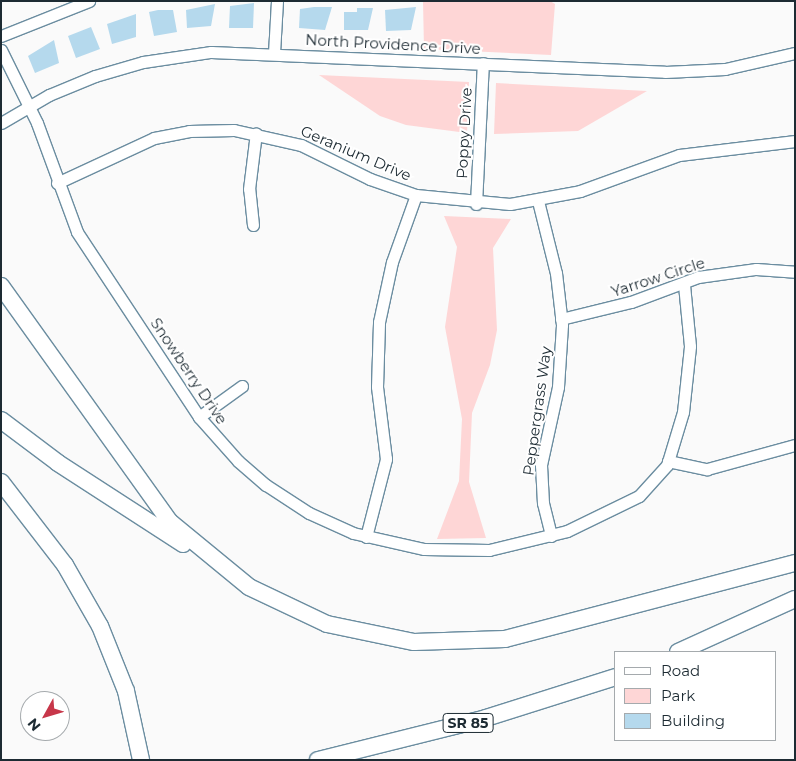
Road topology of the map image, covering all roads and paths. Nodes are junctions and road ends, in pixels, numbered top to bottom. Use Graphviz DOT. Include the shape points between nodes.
graph roads {
  1 [pos="89,1"];
  2 [pos="277,1"];
  3 [pos="1,36"];
  4 [pos="1,50"];
  5 [pos="274,53"];
  6 [pos="795,53"];
  7 [pos="483,63"];
  8 [pos="30,105"];
  9 [pos="1,123"];
  10 [pos="256,133"];
  11 [pos="795,141"];
  12 [pos="58,183"];
  13 [pos="416,195"];
  14 [pos="538,200"];
  15 [pos="476,204"];
  16 [pos="253,225"];
  17 [pos="795,272"];
  18 [pos="684,285"];
  19 [pos="1,286"];
  20 [pos="561,319"];
  21 [pos="242,386"];
  22 [pos="200,417"];
  23 [pos="1,420"];
  24 [pos="795,446"];
  25 [pos="668,461"];
  26 [pos="1,482"];
  27 [pos="551,536"];
  28 [pos="366,537"];
  29 [pos="795,563"];
  30 [pos="231,575"];
  31 [pos="795,599"];
  32 [pos="680,651"];
  33 [pos="614,677"];
  34 [pos="140,760"];
  35 [pos="318,760"];
  1 -- 3 [label="street"];
  2 -- 5 [label="street"];
  4 -- 8 [label="street, Snowberry Drive"];
  5 -- 7 [label="street, North Providence Drive"];
  5 -- 8 [label="street, North Providence Drive" via="211,52 142,62 95,76"];
  6 -- 7 [label="street, North Providence Drive" via="747,65 681,72"];
  7 -- 15 [label="street, Poppy Drive"];
  8 -- 9 [label="street, North Providence Drive"];
  8 -- 12 [label="street, Snowberry Drive"];
  10 -- 12 [label="street, Geranium Drive" via="206,129 154,138"];
  10 -- 13 [label="street, Geranium Drive" via="301,145 370,179"];
  10 -- 16 [label="street" via="249,189"];
  11 -- 14 [label="street, Geranium Drive" via="678,156 587,189"];
  12 -- 22 [label="street, Snowberry Drive" via="80,237"];
  13 -- 15 [label="street, Geranium Drive"];
  13 -- 28 [label="street" via="392,262 379,322 377,387 386,458"];
  14 -- 15 [label="street, Geranium Drive"];
  14 -- 20 [label="street, Peppergrass Way"];
  17 -- 18 [label="street, Yarrow Circle" via="744,270 698,277"];
  18 -- 20 [label="street, Yarrow Circle"];
  18 -- 25 [label="street, Snowberry Drive" via="689,370 679,429"];
  19 -- 30 [label="highway" via="154,503 188,540"];
  20 -- 27 [label="street, Peppergrass Way" via="558,386 541,465 543,503"];
  21 -- 22 [label="street"];
  22 -- 28 [label="street, Snowberry Drive" via="238,461 272,490 326,522"];
  23 -- 30 [label="highway" via="83,480"];
  24 -- 25 [label="street" via="707,469"];
  25 -- 27 [label="street, Snowberry Drive" via="655,482 630,502"];
  26 -- 34 [label="highway" via="65,565 100,626 126,691"];
  27 -- 28 [label="street, Snowberry Drive" via="467,551 424,549"];
  29 -- 30 [label="highway" via="528,635 458,644 414,642 348,631 287,608"];
  31 -- 32 [label="highway"];
  33 -- 35 [label="highway, SR 85" via="486,718"];
}
